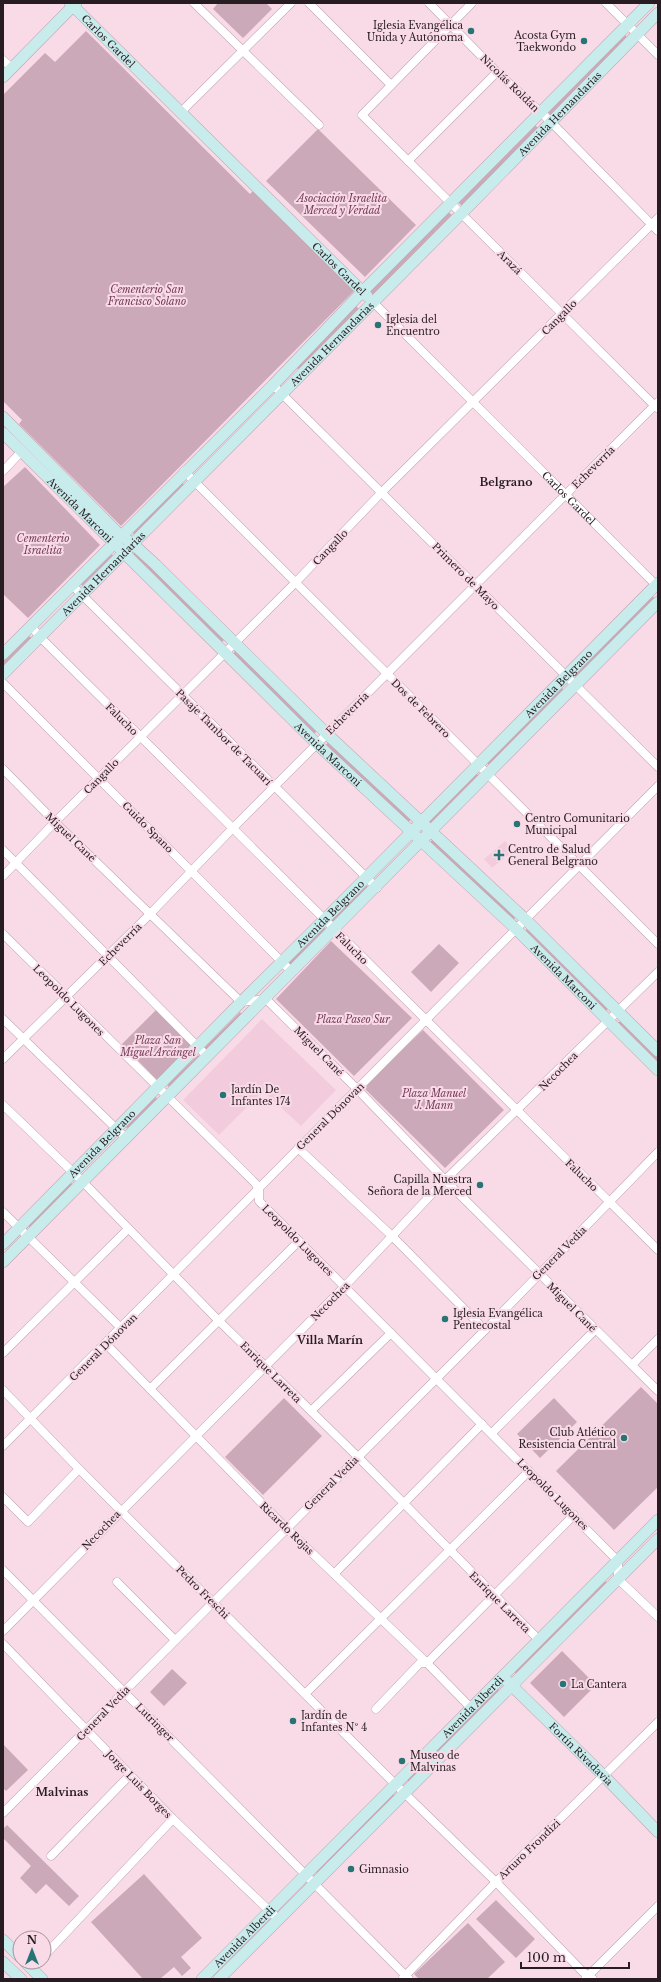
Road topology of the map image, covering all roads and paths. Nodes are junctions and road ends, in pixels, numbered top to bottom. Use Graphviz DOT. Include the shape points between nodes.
graph roads {
  1 [pos="194,3"];
  2 [pos="291,3"];
  3 [pos="308,3"];
  4 [pos="429,3"];
  5 [pos="472,3"];
  6 [pos="606,3"];
  7 [pos="649,3"];
  8 [pos="73,4"];
  9 [pos="658,13"];
  10 [pos="451,24"];
  11 [pos="628,24"];
  12 [pos="637,34"];
  13 [pos="242,51"];
  14 [pos="658,55"];
  15 [pos="3,60"];
  16 [pos="12,68"];
  17 [pos="497,72"];
  18 [pos="3,77"];
  19 [pos="391,85"];
  20 [pos="180,113"];
  21 [pos="541,114"];
  22 [pos="551,122"];
  23 [pos="319,125"];
  24 [pos="408,161"];
  25 [pos="451,203"];
  26 [pos="462,213"];
  27 [pos="658,218"];
  28 [pos="652,225"];
  29 [pos="658,231"];
  30 [pos="363,291"];
  31 [pos="373,302"];
  32 [pos="562,314"];
  33 [pos="273,385"];
  34 [pos="282,393"];
  35 [pos="474,403"];
  36 [pos="657,406"];
  37 [pos="3,417"];
  38 [pos="3,433"];
  39 [pos="22,452"];
  40 [pos="3,471"];
  41 [pos="184,471"];
  42 [pos="194,481"];
  43 [pos="381,493"];
  44 [pos="565,495"];
  45 [pos="121,536"];
  46 [pos="133,544"];
  47 [pos="114,545"];
  48 [pos="123,553"];
  49 [pos="295,583"];
  50 [pos="72,585"];
  51 [pos="475,585"];
  52 [pos="658,585"];
  53 [pos="81,595"];
  54 [pos="658,602"];
  55 [pos="31,626"];
  56 [pos="40,637"];
  57 [pos="234,643"];
  58 [pos="3,654"];
  59 [pos="224,654"];
  60 [pos="387,673"];
  61 [pos="3,674"];
  62 [pos="566,676"];
  63 [pos="3,683"];
  64 [pos="575,686"];
  65 [pos="182,694"];
  66 [pos="327,734"];
  67 [pos="140,737"];
  68 [pos="317,744"];
  69 [pos="478,766"];
  70 [pos="658,768"];
  71 [pos="3,769"];
  72 [pos="487,775"];
  73 [pos="98,778"];
  74 [pos="658,786"];
  75 [pos="274,787"];
  76 [pos="55,822"];
  77 [pos="421,823"];
  78 [pos="232,829"];
  79 [pos="411,833"];
  80 [pos="430,833"];
  81 [pos="421,842"];
  82 [pos="3,850"];
  83 [pos="16,863"];
  84 [pos="580,864"];
  85 [pos="192,871"];
  86 [pos="3,876"];
  87 [pos="367,877"];
  88 [pos="377,888"];
  89 [pos="150,914"];
  90 [pos="525,920"];
  91 [pos="324,921"];
  92 [pos="516,929"];
  93 [pos="333,930"];
  94 [pos="3,934"];
  95 [pos="658,944"];
  96 [pos="107,956"];
  97 [pos="282,962"];
  98 [pos="292,972"];
  99 [pos="658,972"];
  100 [pos="66,998"];
  101 [pos="266,999"];
  102 [pos="241,1002"];
  103 [pos="619,1011"];
  104 [pos="3,1019"];
  105 [pos="425,1020"];
  106 [pos="609,1021"];
  107 [pos="22,1039"];
  108 [pos="198,1048"];
  109 [pos="658,1051"];
  110 [pos="208,1057"];
  111 [pos="3,1059"];
  112 [pos="658,1070"];
  113 [pos="157,1087"];
  114 [pos="357,1089"];
  115 [pos="168,1097"];
  116 [pos="3,1105"];
  117 [pos="517,1112"];
  118 [pos="117,1129"];
  119 [pos="127,1139"];
  120 [pos="298,1148"];
  121 [pos="658,1152"];
  122 [pos="74,1173"];
  123 [pos="445,1180"];
  124 [pos="83,1182"];
  125 [pos="259,1190"];
  126 [pos="610,1202"];
  127 [pos="3,1212"];
  128 [pos="19,1228"];
  129 [pos="128,1228"];
  130 [pos="392,1236"];
  131 [pos="28,1237"];
  132 [pos="299,1241"];
  133 [pos="3,1244"];
  134 [pos="658,1250"];
  135 [pos="3,1262"];
  136 [pos="539,1274"];
  137 [pos="174,1275"];
  138 [pos="74,1281"];
  139 [pos="344,1287"];
  140 [pos="219,1321"];
  141 [pos="121,1328"];
  142 [pos="485,1330"];
  143 [pos="595,1330"];
  144 [pos="391,1333"];
  145 [pos="658,1340"];
  146 [pos="106,1344"];
  147 [pos="3,1353"];
  148 [pos="632,1365"];
  149 [pos="264,1366"];
  150 [pos="436,1378"];
  151 [pos="150,1389"];
  152 [pos="3,1390"];
  153 [pos="658,1391"];
  154 [pos="311,1411"];
  155 [pos="31,1418"];
  156 [pos="482,1424"];
  157 [pos="492,1433"];
  158 [pos="195,1436"];
  159 [pos="3,1446"];
  160 [pos="358,1458"];
  161 [pos="79,1469"];
  162 [pos="529,1471"];
  163 [pos="3,1498"];
  164 [pos="403,1504"];
  165 [pos="121,1510"];
  166 [pos="574,1515"];
  167 [pos="658,1520"];
  168 [pos="286,1528"];
  169 [pos="658,1539"];
  170 [pos="448,1550"];
  171 [pos="618,1561"];
  172 [pos="3,1570"];
  173 [pos="334,1574"];
  174 [pos="618,1579"];
  175 [pos="117,1582"];
  176 [pos="495,1595"];
  177 [pos="34,1600"];
  178 [pos="213,1603"];
  179 [pos="658,1617"];
  180 [pos="380,1618"];
  181 [pos="3,1631"];
  182 [pos="175,1640"];
  183 [pos="538,1640"];
  184 [pos="3,1644"];
  185 [pos="427,1663"];
  186 [pos="504,1678"];
  187 [pos="512,1685"];
  188 [pos="124,1691"];
  189 [pos="305,1694"];
  190 [pos="471,1708"];
  191 [pos="376,1709"];
  192 [pos="658,1722"];
  193 [pos="86,1730"];
  194 [pos="130,1775"];
  195 [pos="604,1776"];
  196 [pos="395,1784"];
  197 [pos="404,1793"];
  198 [pos="3,1813"];
  199 [pos="174,1819"];
  200 [pos="658,1832"];
  201 [pos="50,1856"];
  202 [pos="306,1875"];
  203 [pos="496,1882"];
  204 [pos="314,1884"];
  205 [pos="658,1906"];
  206 [pos="270,1911"];
  207 [pos="278,1920"];
  208 [pos="3,1940"];
  209 [pos="52,1948"];
  210 [pos="12,1949"];
  211 [pos="3,1962"];
  212 [pos="214,1968"];
  213 [pos="36,1970"];
  214 [pos="222,1978"];
  215 [pos="406,1978"];
  216 [pos="589,1978"];
  217 [pos="21,1979"];
  218 [pos="42,1979"];
  219 [pos="202,1979"];
  1 -- 13 [label="street"];
  2 -- 13 [label="street"];
  3 -- 19 [label="street"];
  4 -- 10 [label="street, Nicolás Roldán"];
  5 -- 10 [label="street"];
  6 -- 11 [label="street"];
  7 -- 11 [label="main road, Avenida Hernandarias"];
  8 -- 16 [label="main road"];
  8 -- 20 [label="main road, Carlos Gardel"];
  9 -- 12 [label="main road, Avenida Hernandarias"];
  10 -- 17 [label="street, Nicolás Roldán"];
  10 -- 19 [label="street"];
  11 -- 12 [label="street"];
  11 -- 21 [label="main road, Avenida Hernandarias"];
  12 -- 14 [label="street"];
  12 -- 22 [label="main road, Avenida Hernandarias"];
  13 -- 20 [label="street"];
  13 -- 23 [label="street"];
  15 -- 16 [label="street"];
  16 -- 18 [label="main road"];
  17 -- 21 [label="street, Nicolás Roldán"];
  17 -- 24 [label="street"];
  19 -- 24 [label="street, Arazá" via="362,115"];
  20 -- 30 [label="main road, Carlos Gardel"];
  21 -- 22 [label="street, Nicolás Roldán"];
  21 -- 25 [label="main road, Avenida Hernandarias"];
  22 -- 26 [label="main road, Avenida Hernandarias"];
  22 -- 28 [label="street, Nicolás Roldán"];
  24 -- 25 [label="street, Arazá"];
  25 -- 26 [label="street, Arazá"];
  25 -- 30 [label="main road, Avenida Hernandarias"];
  26 -- 31 [label="main road, Avenida Hernandarias"];
  26 -- 32 [label="street, Arazá"];
  27 -- 28 [label="street, Cangallo"];
  28 -- 29 [label="street, Nicolás Roldán"];
  28 -- 32 [label="street, Cangallo"];
  30 -- 31 [label="main road, Carlos Gardel"];
  30 -- 33 [label="main road, Avenida Hernandarias"];
  31 -- 34 [label="main road, Avenida Hernandarias"];
  31 -- 35 [label="street, Carlos Gardel"];
  32 -- 35 [label="street, Cangallo"];
  32 -- 36 [label="street, Arazá"];
  33 -- 34 [label="street, Primero de Mayo"];
  33 -- 41 [label="main road, Avenida Hernandarias"];
  34 -- 42 [label="main road, Avenida Hernandarias"];
  34 -- 43 [label="street, Primero de Mayo"];
  35 -- 43 [label="street, Cangallo"];
  35 -- 44 [label="street, Carlos Gardel"];
  36 -- 44 [label="street, Echeverría"];
  37 -- 45 [label="main road, Avenida Marconi"];
  38 -- 39 [label="main road, Avenida Marconi"];
  39 -- 40 [label="street"];
  39 -- 47 [label="main road, Avenida Marconi"];
  41 -- 42 [label="street, Dos de Febrero"];
  41 -- 45 [label="main road, Avenida Hernandarias"];
  42 -- 46 [label="main road, Avenida Hernandarias"];
  42 -- 49 [label="street, Dos de Febrero"];
  43 -- 49 [label="street, Cangallo"];
  43 -- 51 [label="street, Primero de Mayo"];
  44 -- 51 [label="street, Echeverría"];
  44 -- 52 [label="street, Carlos Gardel"];
  45 -- 46 [label="main road, Avenida Marconi"];
  45 -- 47 [label="main road, Avenida Hernandarias"];
  46 -- 48 [label="main road, Avenida Hernandarias"];
  46 -- 57 [label="main road, Avenida Marconi"];
  47 -- 48 [label="main road, Avenida Marconi"];
  47 -- 50 [label="main road, Avenida Hernandarias"];
  48 -- 53 [label="main road, Avenida Hernandarias"];
  48 -- 59 [label="main road, Avenida Marconi"];
  49 -- 57 [label="street, Cangallo"];
  49 -- 60 [label="street, Dos de Febrero"];
  50 -- 53 [label="street, Pasaje Tambor de Tacuarí"];
  50 -- 55 [label="main road, Avenida Hernandarias"];
  51 -- 60 [label="street, Echeverría"];
  51 -- 62 [label="street, Primero de Mayo"];
  52 -- 62 [label="main road, Avenida Belgrano"];
  53 -- 56 [label="main road, Avenida Hernandarias"];
  53 -- 65 [label="street, Pasaje Tambor de Tacuarí"];
  54 -- 64 [label="main road, Avenida Belgrano"];
  55 -- 56 [label="street, Falucho"];
  55 -- 58 [label="main road, Avenida Hernandarias"];
  56 -- 61 [label="main road, Avenida Hernandarias"];
  56 -- 67 [label="street, Falucho"];
  57 -- 59 [label="street, Cangallo"];
  57 -- 66 [label="main road, Avenida Marconi"];
  59 -- 65 [label="street, Cangallo"];
  59 -- 68 [label="main road, Avenida Marconi"];
  60 -- 66 [label="street, Echeverría"];
  60 -- 69 [label="street, Dos de Febrero"];
  62 -- 64 [label="street, Primero de Mayo"];
  62 -- 69 [label="main road, Avenida Belgrano"];
  63 -- 73 [label="street, Guido Spano"];
  64 -- 70 [label="street, Primero de Mayo"];
  64 -- 72 [label="main road, Avenida Belgrano"];
  65 -- 67 [label="street, Cangallo"];
  65 -- 75 [label="street, Pasaje Tambor de Tacuarí"];
  66 -- 68 [label="street, Echeverría"];
  66 -- 77 [label="main road, Avenida Marconi"];
  67 -- 73 [label="street, Cangallo"];
  67 -- 78 [label="street, Falucho"];
  68 -- 75 [label="street, Echeverría"];
  68 -- 79 [label="main road, Avenida Marconi"];
  69 -- 72 [label="street, Dos de Febrero"];
  69 -- 77 [label="main road, Avenida Belgrano"];
  71 -- 76 [label="street, Miguel Cané"];
  72 -- 80 [label="main road, Avenida Belgrano"];
  72 -- 84 [label="street, Dos de Febrero"];
  73 -- 76 [label="street, Cangallo"];
  73 -- 85 [label="street, Guido Spano"];
  74 -- 84 [label="street, General Dónovan"];
  75 -- 78 [label="street, Echeverría"];
  75 -- 87 [label="street, Pasaje Tambor de Tacuarí"];
  76 -- 83 [label="street, Cangallo"];
  76 -- 89 [label="street, Miguel Cané"];
  77 -- 79 [label="main road, Avenida Belgrano"];
  77 -- 80 [label="main road, Avenida Marconi"];
  78 -- 85 [label="street, Echeverría"];
  78 -- 91 [label="street, Falucho"];
  79 -- 81 [label="main road, Avenida Marconi"];
  79 -- 87 [label="main road, Avenida Belgrano"];
  80 -- 81 [label="main road, Avenida Belgrano"];
  80 -- 90 [label="main road, Avenida Marconi"];
  81 -- 88 [label="main road, Avenida Belgrano"];
  81 -- 92 [label="main road, Avenida Marconi"];
  82 -- 83 [label="street"];
  83 -- 86 [label="street, Cangallo"];
  83 -- 96 [label="street"];
  84 -- 90 [label="street, General Dónovan"];
  84 -- 95 [label="street, Dos de Febrero"];
  85 -- 89 [label="street, Echeverría"];
  85 -- 97 [label="street, Guido Spano"];
  87 -- 88 [label="street, Pasaje Tambor de Tacuarí"];
  87 -- 91 [label="main road, Avenida Belgrano"];
  88 -- 93 [label="main road, Avenida Belgrano"];
  89 -- 96 [label="street, Echeverría"];
  89 -- 102 [label="street, Miguel Cané"];
  90 -- 92 [label="street, General Dónovan"];
  90 -- 103 [label="main road, Avenida Marconi"];
  91 -- 93 [label="street, Falucho"];
  91 -- 97 [label="main road, Avenida Belgrano"];
  92 -- 105 [label="street, General Dónovan"];
  92 -- 106 [label="main road, Avenida Marconi"];
  93 -- 98 [label="main road, Avenida Belgrano"];
  93 -- 105 [label="street, Falucho"];
  94 -- 100 [label="street, Leopoldo Lugones"];
  96 -- 100 [label="street, Echeverría"];
  96 -- 108 [label="street"];
  97 -- 98 [label="street, Guido Spano"];
  97 -- 102 [label="main road, Avenida Belgrano"];
  98 -- 101 [label="main road, Avenida Belgrano"];
  99 -- 103 [label="street, Necochea"];
  100 -- 107 [label="street, Echeverría"];
  100 -- 113 [label="street, Leopoldo Lugones"];
  101 -- 102 [label="street"];
  101 -- 110 [label="main road, Avenida Belgrano"];
  101 -- 114 [label="street, Miguel Cané"];
  102 -- 108 [label="main road, Avenida Belgrano"];
  103 -- 106 [label="street, Necochea"];
  103 -- 109 [label="main road, Avenida Marconi"];
  104 -- 107 [label="street"];
  105 -- 114 [label="street, General Dónovan"];
  105 -- 117 [label="street, Falucho"];
  106 -- 112 [label="main road, Avenida Marconi"];
  106 -- 117 [label="street, Necochea"];
  107 -- 111 [label="street, Echeverría"];
  107 -- 118 [label="street"];
  108 -- 110 [label="street"];
  108 -- 113 [label="main road, Avenida Belgrano"];
  110 -- 115 [label="main road, Avenida Belgrano"];
  113 -- 115 [label="street, Leopoldo Lugones"];
  113 -- 118 [label="main road, Avenida Belgrano"];
  114 -- 120 [label="street, General Dónovan"];
  114 -- 123 [label="street, Miguel Cané"];
  115 -- 119 [label="main road, Avenida Belgrano"];
  115 -- 125 [label="street, Leopoldo Lugones" via="255,1183"];
  116 -- 122 [label="street, Enrique Larreta"];
  117 -- 123 [label="street, Necochea"];
  117 -- 126 [label="street, Falucho"];
  118 -- 119 [label="street"];
  118 -- 122 [label="main road, Avenida Belgrano"];
  119 -- 124 [label="main road, Avenida Belgrano"];
  120 -- 125 [label="street, General Dónovan"];
  120 -- 130 [label="street"];
  121 -- 126 [label="street, General Vedia"];
  122 -- 124 [label="street, Enrique Larreta"];
  122 -- 128 [label="main road, Avenida Belgrano"];
  123 -- 130 [label="street, Necochea"];
  123 -- 136 [label="street, Miguel Cané"];
  124 -- 129 [label="street, Enrique Larreta"];
  124 -- 131 [label="main road, Avenida Belgrano"];
  125 -- 132 [label="street, Leopoldo Lugones" via="259,1201"];
  125 -- 137 [label="street, General Dónovan"];
  126 -- 134 [label="street, Falucho"];
  126 -- 136 [label="street, General Vedia"];
  127 -- 128 [label="street"];
  128 -- 131 [label="street"];
  128 -- 133 [label="main road, Avenida Belgrano"];
  129 -- 137 [label="street, Enrique Larreta"];
  129 -- 138 [label="street"];
  130 -- 139 [label="street, Necochea"];
  130 -- 142 [label="street"];
  131 -- 135 [label="main road, Avenida Belgrano"];
  131 -- 138 [label="street"];
  132 -- 139 [label="street, Leopoldo Lugones"];
  132 -- 140 [label="street"];
  136 -- 142 [label="street, General Vedia"];
  136 -- 143 [label="street, Miguel Cané"];
  137 -- 140 [label="street, Enrique Larreta"];
  137 -- 141 [label="street, General Dónovan"];
  138 -- 141 [label="street"];
  138 -- 147 [label="street"];
  139 -- 144 [label="street, Leopoldo Lugones"];
  139 -- 149 [label="street, Necochea"];
  140 -- 149 [label="street, Enrique Larreta"];
  140 -- 151 [label="street"];
  141 -- 146 [label="street, General Dónovan"];
  142 -- 150 [label="street, General Vedia"];
  143 -- 148 [label="street, Miguel Cané"];
  143 -- 157 [label="street"];
  144 -- 150 [label="street, Leopoldo Lugones"];
  144 -- 154 [label="street"];
  145 -- 148 [label="street"];
  146 -- 151 [label="street, Ricardo Rojas"];
  146 -- 155 [label="street, General Dónovan"];
  148 -- 153 [label="street, Miguel Cané"];
  149 -- 154 [label="street, Enrique Larreta"];
  149 -- 158 [label="street, Necochea"];
  150 -- 156 [label="street, Leopoldo Lugones"];
  150 -- 160 [label="street, General Vedia"];
  151 -- 158 [label="street, Ricardo Rojas"];
  152 -- 155 [label="street, Pedro Freschi"];
  154 -- 160 [label="street, Enrique Larreta"];
  155 -- 159 [label="street, General Dónovan"];
  155 -- 161 [label="street, Pedro Freschi"];
  156 -- 157 [label="street, Leopoldo Lugones"];
  156 -- 164 [label="street"];
  157 -- 162 [label="street, Leopoldo Lugones"];
  158 -- 165 [label="street, Necochea"];
  158 -- 168 [label="street, Ricardo Rojas"];
  160 -- 164 [label="street, Enrique Larreta"];
  160 -- 168 [label="street, General Vedia"];
  161 -- 163 [label="street" via="28,1522"];
  161 -- 165 [label="street, Pedro Freschi"];
  162 -- 166 [label="street, Leopoldo Lugones"];
  162 -- 170 [label="street"];
  164 -- 170 [label="street, Enrique Larreta"];
  164 -- 173 [label="street"];
  165 -- 177 [label="street, Necochea"];
  165 -- 178 [label="street, Pedro Freschi"];
  166 -- 171 [label="street, Leopoldo Lugones"];
  166 -- 176 [label="street"];
  167 -- 171 [label="main road, Avenida Alberdi"];
  168 -- 173 [label="street, Ricardo Rojas"];
  168 -- 178 [label="street, General Vedia"];
  169 -- 174 [label="main road, Avenida Alberdi"];
  170 -- 176 [label="street, Enrique Larreta"];
  170 -- 180 [label="street"];
  171 -- 174 [label="street"];
  171 -- 183 [label="main road, Avenida Alberdi"];
  172 -- 177 [label="street, Lutringer"];
  173 -- 180 [label="street, Ricardo Rojas"];
  174 -- 179 [label="street"];
  174 -- 187 [label="main road, Avenida Alberdi"];
  175 -- 182 [label="street"];
  176 -- 183 [label="street, Enrique Larreta"];
  176 -- 185 [label="street"];
  177 -- 181 [label="street, Necochea"];
  177 -- 188 [label="street, Lutringer"];
  178 -- 182 [label="street, General Vedia"];
  178 -- 189 [label="street, Pedro Freschi"];
  180 -- 185 [label="street, Ricardo Rojas"];
  180 -- 189 [label="street"];
  182 -- 188 [label="street, General Vedia"];
  183 -- 186 [label="main road, Avenida Alberdi"];
  184 -- 193 [label="street, Jorge Luis Borges"];
  185 -- 190 [label="street, Ricardo Rojas"];
  185 -- 191 [label="street" via="420,1664"];
  186 -- 187 [label="main road, Fortín Rivadavia"];
  186 -- 190 [label="main road, Avenida Alberdi"];
  187 -- 195 [label="main road, Fortín Rivadavia"];
  187 -- 197 [label="main road, Avenida Alberdi"];
  188 -- 193 [label="street, General Vedia"];
  188 -- 202 [label="street, Lutringer"];
  189 -- 196 [label="street, Pedro Freschi"];
  190 -- 196 [label="main road, Avenida Alberdi"];
  192 -- 195 [label="street, Arturo Frondizi"];
  193 -- 194 [label="street, Jorge Luis Borges"];
  193 -- 198 [label="street, General Vedia"];
  194 -- 199 [label="street, Jorge Luis Borges"];
  194 -- 201 [label="street"];
  195 -- 200 [label="main road, Fortín Rivadavia"];
  195 -- 203 [label="street, Arturo Frondizi"];
  196 -- 197 [label="street, Pedro Freschi"];
  196 -- 202 [label="main road, Avenida Alberdi"];
  197 -- 203 [label="street, Pedro Freschi"];
  197 -- 204 [label="main road, Avenida Alberdi"];
  199 -- 206 [label="street, Jorge Luis Borges"];
  199 -- 209 [label="street"];
  202 -- 204 [label="street, Lutringer"];
  202 -- 206 [label="main road, Avenida Alberdi"];
  203 -- 215 [label="street, Arturo Frondizi"];
  203 -- 216 [label="street, Pedro Freschi"];
  204 -- 207 [label="main road, Avenida Alberdi"];
  204 -- 215 [label="street, Lutringer"];
  205 -- 216 [label="street"];
  206 -- 207 [label="street, Jorge Luis Borges"];
  206 -- 212 [label="main road, Avenida Alberdi"];
  207 -- 214 [label="main road, Avenida Alberdi"];
  208 -- 210 [label="main road"];
  211 -- 217 [label="main road"];
  212 -- 214 [label="street"];
  212 -- 219 [label="main road, Avenida Alberdi"];
  213 -- 218 [label="main road"];
}
